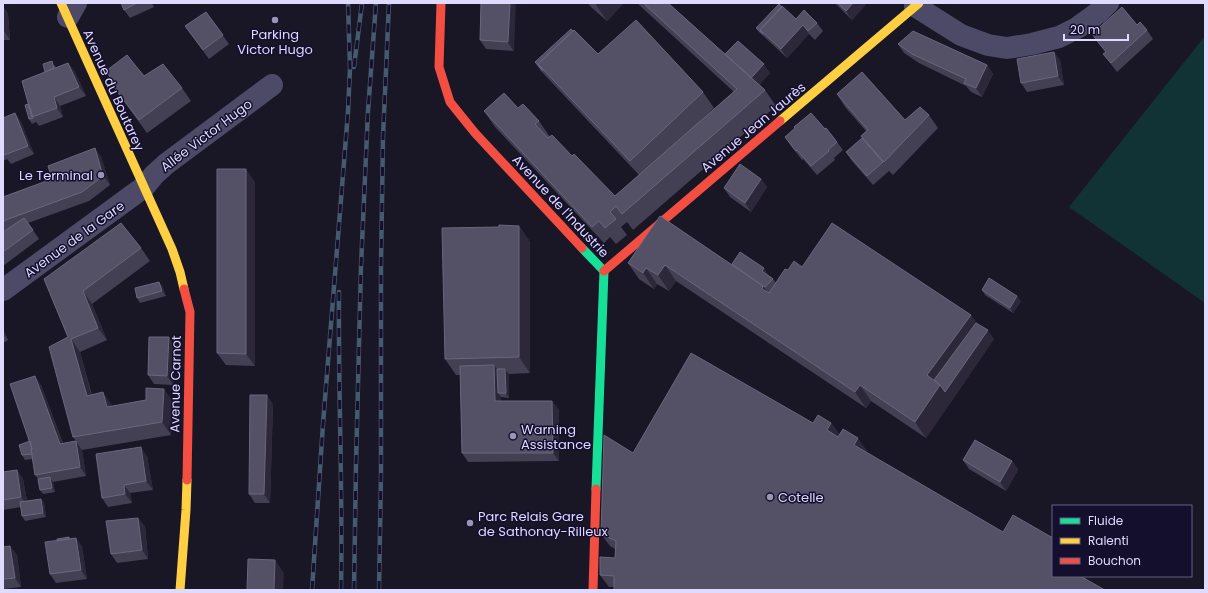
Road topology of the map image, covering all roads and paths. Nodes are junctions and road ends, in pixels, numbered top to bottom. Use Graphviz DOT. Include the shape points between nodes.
graph roads {
  1 [pos="441,3"];
  2 [pos="917,5"];
  3 [pos="1099,6"];
  4 [pos="68,8"];
  5 [pos="272,85"];
  6 [pos="144,187"];
  7 [pos="604,271"];
  8 [pos="3,290"];
  9 [pos="180,590"];
  10 [pos="593,590"];
  1 -- 7 [label="street, Avenue de l'Industrie" via="439,67 450,102 475,133"];
  2 -- 3 [label="street" via="961,35 988,45 1008,48 1059,37 1077,28"];
  2 -- 7 [label="street, Avenue Jean Jaurès"];
  4 -- 6 [label="street, Avenue du Boutarey"];
  5 -- 6 [label="street, Allée Victor Hugo" via="166,164"];
  6 -- 8 [label="street, Avenue de la Gare"];
  6 -- 9 [label="street, Avenue Carnot" via="172,249 190,312 186,510"];
  7 -- 10 [label="street, Avenue de l'Industrie"];
}
